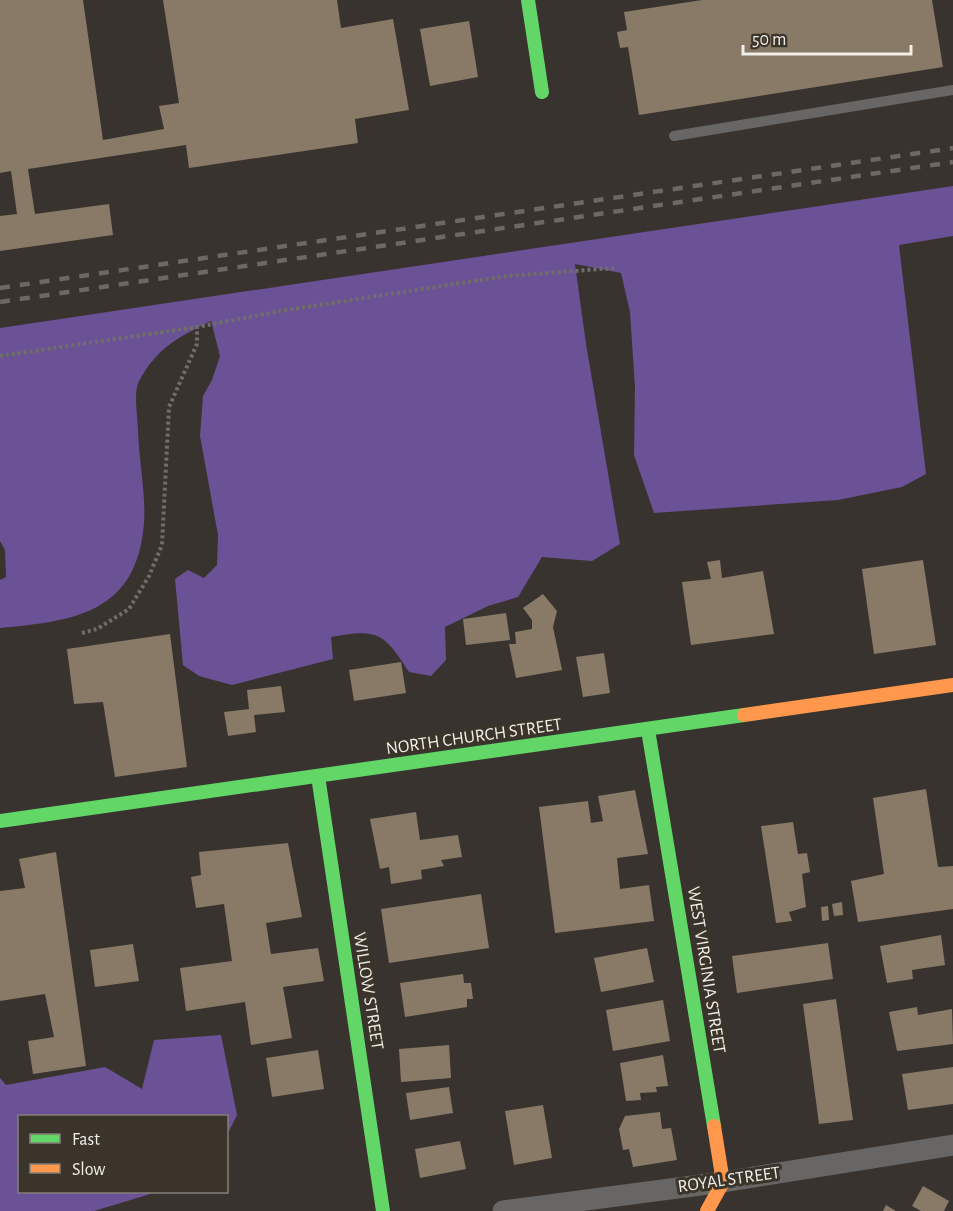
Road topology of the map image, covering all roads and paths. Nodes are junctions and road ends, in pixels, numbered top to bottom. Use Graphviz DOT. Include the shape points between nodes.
graph roads {
  1 [pos="528,0"];
  2 [pos="953,90"];
  3 [pos="542,92"];
  4 [pos="674,136"];
  5 [pos="614,268"];
  6 [pos="197,327"];
  7 [pos="0,356"];
  8 [pos="82,633"];
  9 [pos="953,685"];
  10 [pos="648,730"];
  11 [pos="318,776"];
  12 [pos="2,817"];
  13 [pos="953,1145"];
  14 [pos="723,1182"];
  15 [pos="383,1211"];
  16 [pos="503,1211"];
  17 [pos="707,1211"];
  1 -- 3 [label="street"];
  2 -- 4 [label="lane"];
  5 -- 6 [label="path" via="507,276"];
  6 -- 7 [label="path"];
  6 -- 8 [label="path" via="196,344 169,407 162,545 129,609 97,629"];
  9 -- 10 [label="street, NORTH CHURCH STREET"];
  10 -- 11 [label="street, NORTH CHURCH STREET"];
  10 -- 14 [label="street, WEST VIRGINIA STREET"];
  11 -- 12 [label="street, NORTH CHURCH STREET"];
  11 -- 15 [label="street, WILLOW STREET"];
  13 -- 14 [label="street, ROYAL STREET"];
  14 -- 16 [label="street, ROYAL STREET"];
  14 -- 17 [label="street"];
}
